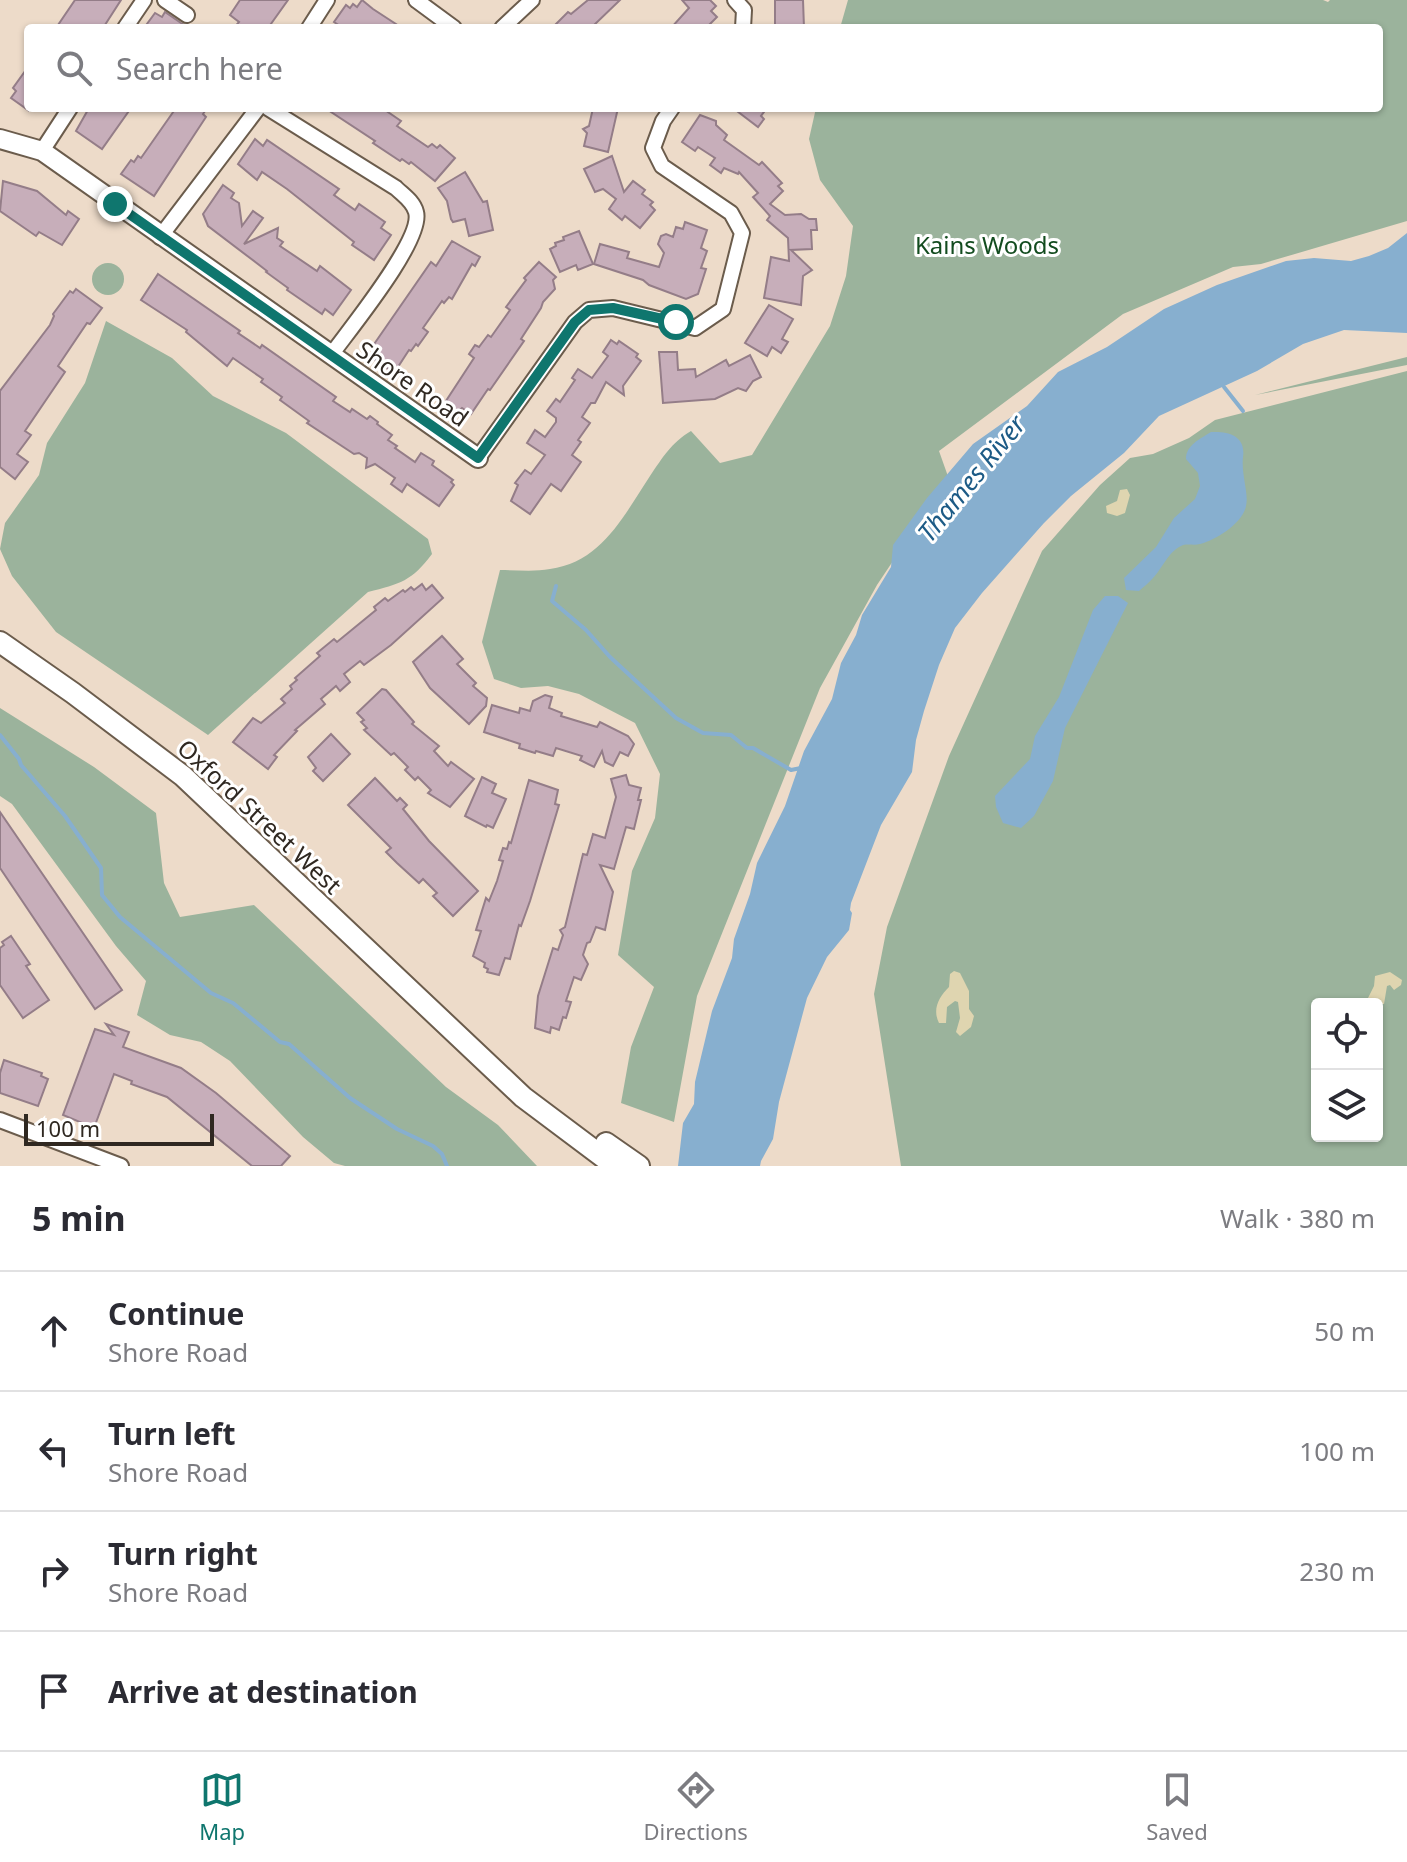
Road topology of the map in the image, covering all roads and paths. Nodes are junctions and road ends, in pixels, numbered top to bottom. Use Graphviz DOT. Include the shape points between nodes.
graph roads {
  1 [pos="144,0"];
  2 [pos="165,0"];
  3 [pos="327,0"];
  4 [pos="416,0"];
  5 [pos="532,0"];
  6 [pos="735,0"];
  7 [pos="187,15"];
  8 [pos="128,24"];
  9 [pos="312,24"];
  10 [pos="449,24"];
  11 [pos="506,24"];
  12 [pos="743,24"];
  13 [pos="67,112"];
  14 [pos="255,112"];
  15 [pos="274,112"];
  16 [pos="669,112"];
  17 [pos="0,139"];
  18 [pos="42,151"];
  19 [pos="160,237"];
  20 [pos="331,355"];
  21 [pos="478,458"];
  22 [pos="0,642"];
  23 [pos="0,1120"];
  24 [pos="575,1129"];
  25 [pos="121,1166"];
  26 [pos="615,1166"];
  27 [pos="639,1166"];
  1 -- 8 [label="street"];
  2 -- 7 [label="street"];
  3 -- 9 [label="street"];
  4 -- 10 [label="street"];
  5 -- 11 [label="street"];
  6 -- 12 [label="street" via="744,10"];
  13 -- 18 [label="street"];
  14 -- 19 [label="street"];
  15 -- 20 [label="street" via="396,188 417,213 409,246"];
  16 -- 21 [label="street, Shore Road" via="653,148 662,166 731,213 742,233 723,309 695,328 613,308 589,310"];
  17 -- 18 [label="street, Shore Road"];
  18 -- 19 [label="street, Shore Road"];
  19 -- 20 [label="street, Shore Road"];
  20 -- 21 [label="street, Shore Road"];
  22 -- 24 [label="main road, Oxford Street West" via="183,776 469,1046"];
  23 -- 25 [label="street"];
  24 -- 26 [label="main road, Oxford Street West"];
  24 -- 27 [label="main road, Oxford Street West"];
}
